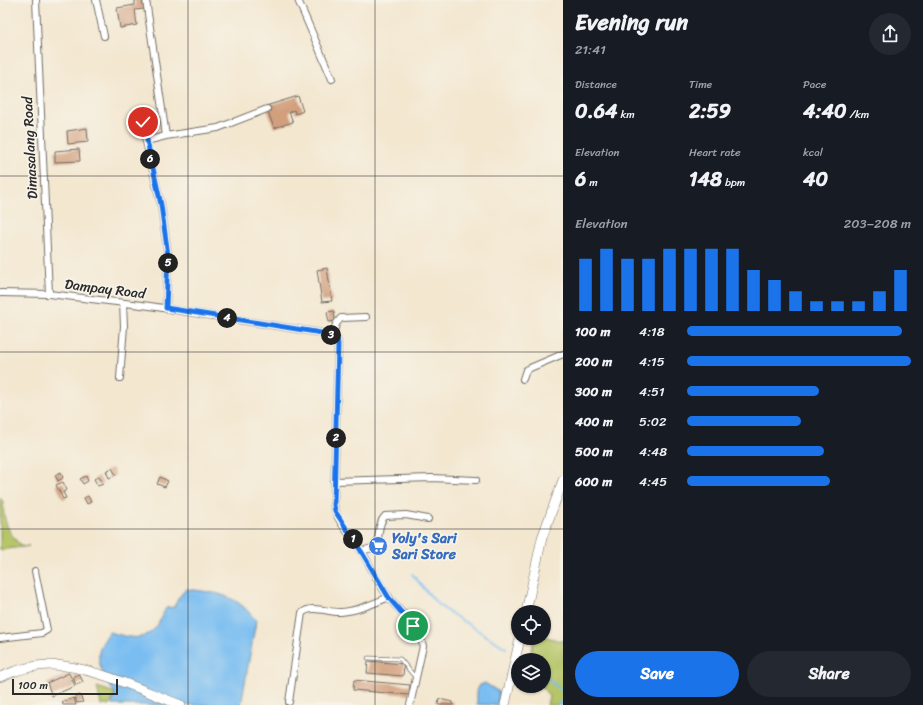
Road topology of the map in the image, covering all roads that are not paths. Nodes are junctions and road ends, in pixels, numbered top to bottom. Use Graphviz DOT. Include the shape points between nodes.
graph roads {
  1 [pos="36,0"];
  2 [pos="96,0"];
  3 [pos="146,0"];
  4 [pos="298,0"];
  5 [pos="104,36"];
  6 [pos="332,79"];
  7 [pos="267,110"];
  8 [pos="143,122"];
  9 [pos="166,136"];
  10 [pos="146,141"];
  11 [pos="0,293"];
  12 [pos="49,294"];
  13 [pos="123,303"];
  14 [pos="166,308"];
  15 [pos="366,317"];
  16 [pos="333,336"];
  17 [pos="563,354"];
  18 [pos="120,378"];
  19 [pos="523,379"];
  20 [pos="476,480"];
  21 [pos="563,480"];
  22 [pos="334,481"];
  23 [pos="428,519"];
  24 [pos="361,551"];
  25 [pos="35,571"];
  26 [pos="389,598"];
  27 [pos="528,605"];
  28 [pos="0,638"];
  29 [pos="518,645"];
  30 [pos="368,658"];
  31 [pos="0,677"];
  32 [pos="416,679"];
  33 [pos="289,702"];
  34 [pos="181,705"];
  35 [pos="410,705"];
  36 [pos="505,705"];
  1 -- 12 [label="street, Dimasalang Road"];
  2 -- 5 [label="street"];
  3 -- 9 [label="street"];
  4 -- 6 [label="street"];
  7 -- 9 [label="street" via="218,128"];
  8 -- 10 [label="street"];
  9 -- 10 [label="street"];
  10 -- 14 [label="street" via="161,205 168,255"];
  11 -- 12 [label="street, Dampay Road"];
  12 -- 13 [label="street, Dampay Road"];
  13 -- 14 [label="street, Dampay Road"];
  13 -- 18 [label="street"];
  14 -- 16 [label="street, Dampay Road"];
  15 -- 16 [label="street" via="341,318 336,324"];
  16 -- 22 [label="street" via="338,344"];
  17 -- 19 [label="street" via="526,370"];
  20 -- 22 [label="street" via="432,478"];
  21 -- 27 [label="main road" via="542,538"];
  22 -- 24 [label="street" via="335,511"];
  23 -- 24 [label="street" via="406,515 385,516 380,525 376,547"];
  24 -- 26 [label="street"];
  25 -- 28 [label="street" via="47,630 42,633"];
  26 -- 32 [label="street" via="421,637 423,646"];
  26 -- 33 [label="street" via="345,611 310,609 302,613"];
  29 -- 36 [label="main road"];
  30 -- 32 [label="lane" via="400,659"];
  31 -- 34 [label="main road" via="26,667 64,666 104,677"];
  32 -- 35 [label="street"];
}
